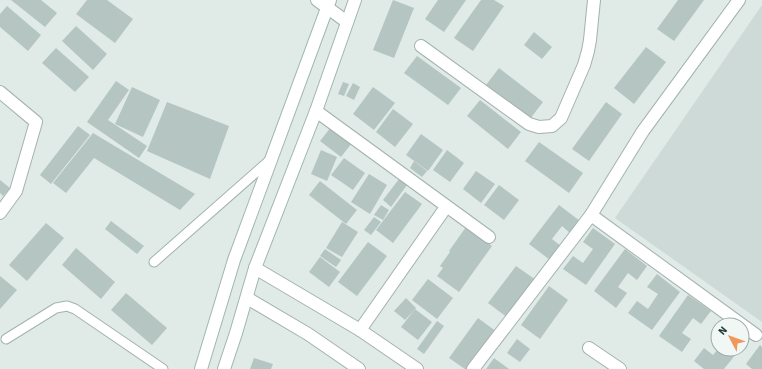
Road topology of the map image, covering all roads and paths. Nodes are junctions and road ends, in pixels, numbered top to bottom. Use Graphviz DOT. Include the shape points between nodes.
graph roads {
  1 [pos="317,0"];
  2 [pos="355,0"];
  3 [pos="594,0"];
  4 [pos="739,0"];
  5 [pos="329,4"];
  6 [pos="347,22"];
  7 [pos="421,46"];
  8 [pos="0,92"];
  9 [pos="316,111"];
  10 [pos="271,159"];
  11 [pos="446,207"];
  12 [pos="0,213"];
  13 [pos="591,214"];
  14 [pos="489,238"];
  15 [pos="154,262"];
  16 [pos="255,268"];
  17 [pos="247,298"];
  18 [pos="360,330"];
  19 [pos="756,335"];
  20 [pos="6,339"];
  21 [pos="589,348"];
  22 [pos="163,369"];
  23 [pos="201,369"];
  24 [pos="224,369"];
  25 [pos="359,369"];
  26 [pos="417,369"];
  27 [pos="473,369"];
  28 [pos="620,369"];
  1 -- 5 [label="street"];
  2 -- 6 [label="street"];
  3 -- 7 [label="street" via="590,40 584,65 562,118 552,126 539,128 530,124"];
  4 -- 13 [label="street" via="643,131"];
  5 -- 6 [label="street"];
  5 -- 10 [label="street"];
  6 -- 9 [label="street"];
  8 -- 12 [label="street" via="36,122 16,191"];
  9 -- 11 [label="street"];
  9 -- 16 [label="street"];
  10 -- 15 [label="lane"];
  10 -- 23 [label="street" via="234,260"];
  11 -- 14 [label="street"];
  11 -- 18 [label="street"];
  13 -- 19 [label="street"];
  13 -- 27 [label="street"];
  16 -- 17 [label="street"];
  16 -- 18 [label="street"];
  17 -- 24 [label="street"];
  17 -- 25 [label="street" via="308,334"];
  18 -- 26 [label="street"];
  20 -- 22 [label="lane" via="56,308 67,306"];
  21 -- 28 [label="street"];
}
